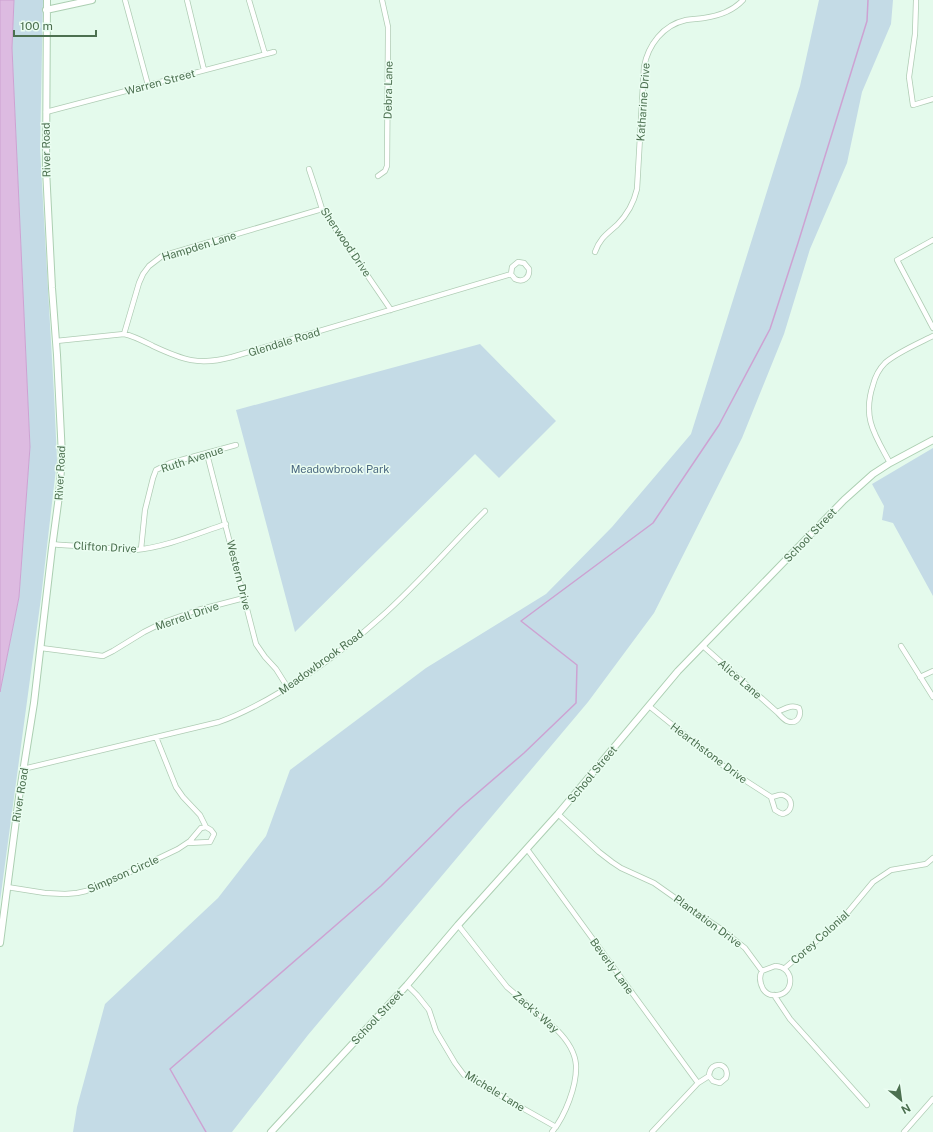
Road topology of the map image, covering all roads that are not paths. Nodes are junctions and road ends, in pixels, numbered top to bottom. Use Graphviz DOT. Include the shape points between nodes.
graph roads {
  1 [pos="47,0"];
  2 [pos="92,0"];
  3 [pos="125,0"];
  4 [pos="187,0"];
  5 [pos="249,0"];
  6 [pos="382,0"];
  7 [pos="742,0"];
  8 [pos="916,1"];
  9 [pos="46,10"];
  10 [pos="274,52"];
  11 [pos="265,54"];
  12 [pos="204,70"];
  13 [pos="148,85"];
  14 [pos="933,99"];
  15 [pos="46,112"];
  16 [pos="310,169"];
  17 [pos="378,176"];
  18 [pos="322,208"];
  19 [pos="933,240"];
  20 [pos="595,252"];
  21 [pos="511,274"];
  22 [pos="391,310"];
  23 [pos="933,328"];
  24 [pos="124,334"];
  25 [pos="933,336"];
  26 [pos="56,341"];
  27 [pos="933,440"];
  28 [pos="236,445"];
  29 [pos="207,454"];
  30 [pos="890,463"];
  31 [pos="485,511"];
  32 [pos="226,524"];
  33 [pos="52,544"];
  34 [pos="141,549"];
  35 [pos="244,598"];
  36 [pos="702,646"];
  37 [pos="901,646"];
  38 [pos="41,648"];
  39 [pos="933,671"];
  40 [pos="920,677"];
  41 [pos="288,688"];
  42 [pos="933,697"];
  43 [pos="649,706"];
  44 [pos="777,712"];
  45 [pos="156,737"];
  46 [pos="24,769"];
  47 [pos="771,797"];
  48 [pos="558,814"];
  49 [pos="206,826"];
  50 [pos="188,843"];
  51 [pos="527,849"];
  52 [pos="933,858"];
  53 [pos="7,887"];
  54 [pos="458,925"];
  55 [pos="0,943"];
  56 [pos="785,968"];
  57 [pos="762,971"];
  58 [pos="407,985"];
  59 [pos="774,995"];
  60 [pos="709,1076"];
  61 [pos="698,1083"];
  62 [pos="933,1099"];
  63 [pos="867,1105"];
  64 [pos="556,1127"];
  65 [pos="272,1132"];
  66 [pos="552,1132"];
  67 [pos="652,1132"];
  68 [pos="904,1132"];
  1 -- 9 [label="street, River Road"];
  2 -- 9 [label="street"];
  3 -- 13 [label="street"];
  4 -- 12 [label="street"];
  5 -- 11 [label="street"];
  6 -- 17 [label="street, Debra Lane" via="388,37 387,166"];
  7 -- 20 [label="street, Katharine Drive" via="720,14 677,23 662,32 652,44 644,67 635,197 617,225 598,243"];
  8 -- 14 [label="street" via="915,34 909,77 913,105"];
  9 -- 15 [label="street, River Road"];
  10 -- 11 [label="street, Warren Street"];
  11 -- 12 [label="street, Warren Street"];
  12 -- 13 [label="street, Warren Street"];
  13 -- 15 [label="street, Warren Street"];
  15 -- 26 [label="street, River Road" via="46,175"];
  16 -- 18 [label="street, Sherwood Drive"];
  18 -- 22 [label="street, Sherwood Drive"];
  18 -- 24 [label="street, Hampden Lane" via="162,256 149,266 139,282"];
  19 -- 23 [label="street" via="897,260"];
  21 -- 21 [label="street, Glendale Road" via="512,266 518,262 525,264 529,269 528,276 519,281"];
  21 -- 22 [label="street, Glendale Road"];
  22 -- 24 [label="street, Glendale Road" via="209,362 178,357"];
  24 -- 26 [label="street, Glendale Road"];
  25 -- 30 [label="street" via="898,354 885,364 874,381 868,407 869,420"];
  26 -- 33 [label="street, River Road" via="62,456"];
  27 -- 30 [label="street, School Street"];
  28 -- 29 [label="street, Ruth Avenue"];
  29 -- 32 [label="street, Western Drive"];
  29 -- 34 [label="street, Ruth Avenue" via="156,470 145,510"];
  30 -- 36 [label="street, School Street" via="873,474 844,500"];
  31 -- 41 [label="street, Meadowbrook Road" via="373,625"];
  32 -- 34 [label="street, Clifton Drive" via="182,540"];
  32 -- 35 [label="street, Western Drive"];
  33 -- 34 [label="street, Clifton Drive" via="123,550"];
  33 -- 38 [label="street, River Road"];
  35 -- 38 [label="street, Merrell Drive" via="164,622 102,656"];
  35 -- 41 [label="street, Western Drive" via="256,644"];
  36 -- 43 [label="street, School Street"];
  36 -- 44 [label="street, Alice Lane"];
  37 -- 40 [label="street"];
  38 -- 46 [label="street, River Road"];
  39 -- 40 [label="street"];
  40 -- 42 [label="street"];
  41 -- 45 [label="street, Meadowbrook Road" via="230,718"];
  43 -- 47 [label="street, Hearthstone Drive" via="726,768"];
  43 -- 48 [label="street, School Street"];
  44 -- 44 [label="street, Alice Lane" via="795,706 799,708 800,716 798,720 790,722"];
  45 -- 46 [label="street, Meadowbrook Road"];
  45 -- 49 [label="street, Simpson Circle" via="176,787"];
  46 -- 53 [label="street, River Road"];
  47 -- 47 [label="street, Hearthstone Drive" via="777,812 783,814 789,810 791,803 787,797"];
  48 -- 51 [label="street, School Street"];
  48 -- 57 [label="street, Plantation Drive" via="612,862 654,883 721,929 745,948"];
  49 -- 50 [label="street, Simpson Circle"];
  49 -- 50 [label="street, Simpson Circle" via="214,834 210,842"];
  50 -- 53 [label="street, Simpson Circle" via="125,875 81,892 45,893"];
  51 -- 54 [label="street, School Street"];
  51 -- 61 [label="street, Beverly Lane"];
  52 -- 56 [label="street, Corey Colonial" via="926,864 891,870 873,882 844,918"];
  53 -- 55 [label="street, River Road"];
  54 -- 58 [label="street, School Street"];
  54 -- 64 [label="street, Zack's Way" via="507,987 557,1030 570,1048 576,1064 574,1082 566,1108"];
  56 -- 57 [label="street" via="775,966"];
  56 -- 59 [label="street" via="790,985 783,994"];
  57 -- 59 [label="street" via="762,987 767,993"];
  58 -- 64 [label="street, Michele Lane" via="429,1010 436,1031 464,1075"];
  58 -- 65 [label="street, School Street"];
  59 -- 63 [label="street" via="790,1019"];
  60 -- 60 [label="street" via="713,1082 720,1083 726,1078 727,1073 724,1067 716,1065 710,1069"];
  60 -- 61 [label="street"];
  61 -- 67 [label="street"];
  62 -- 68 [label="street"];
  64 -- 66 [label="street, Zack's Way"];
}
